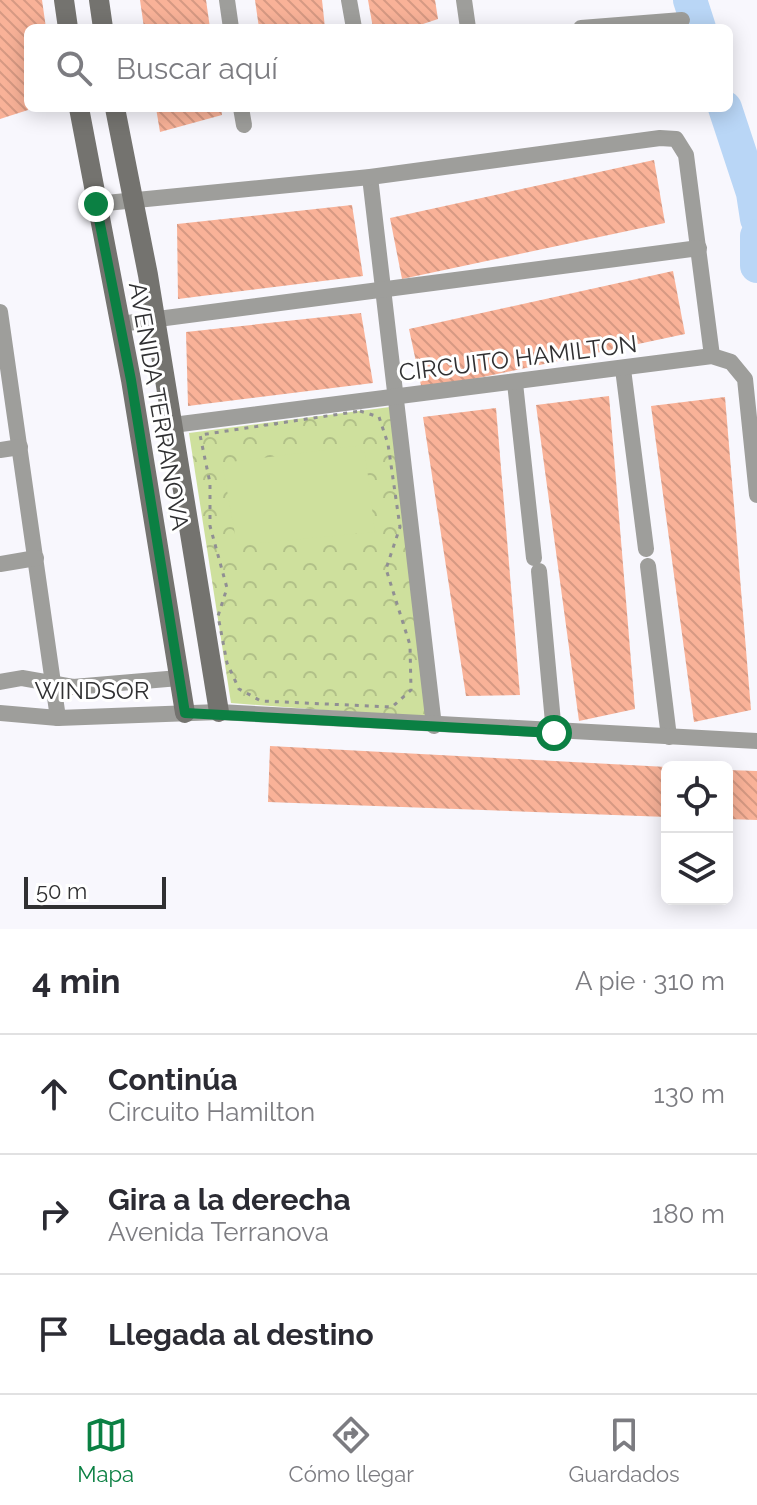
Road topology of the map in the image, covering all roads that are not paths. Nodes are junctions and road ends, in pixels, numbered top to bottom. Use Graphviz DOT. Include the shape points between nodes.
graph roads {
  1 [pos="64,0"];
  2 [pos="99,0"];
  3 [pos="227,0"];
  4 [pos="349,0"];
  5 [pos="464,0"];
  6 [pos="682,20"];
  7 [pos="67,24"];
  8 [pos="102,24"];
  9 [pos="230,24"];
  10 [pos="353,24"];
  11 [pos="467,24"];
  12 [pos="632,24"];
  13 [pos="80,112"];
  14 [pos="116,112"];
  15 [pos="370,177"];
  16 [pos="132,200"];
  17 [pos="96,204"];
  18 [pos="699,248"];
  19 [pos="384,289"];
  20 [pos="0,312"];
  21 [pos="155,319"];
  22 [pos="120,324"];
  23 [pos="2,341"];
  24 [pos="712,356"];
  25 [pos="623,369"];
  26 [pos="515,383"];
  27 [pos="396,397"];
  28 [pos="173,425"];
  29 [pos="20,447"];
  30 [pos="0,450"];
  31 [pos="757,495"];
  32 [pos="646,549"];
  33 [pos="36,558"];
  34 [pos="0,564"];
  35 [pos="648,566"];
  36 [pos="179,678"];
  37 [pos="0,682"];
  38 [pos="53,682"];
  39 [pos="219,712"];
  40 [pos="0,713"];
  41 [pos="185,713"];
  42 [pos="58,718"];
  43 [pos="434,726"];
  44 [pos="554,733"];
  45 [pos="669,737"];
  46 [pos="757,741"];
  1 -- 7 [label="street"];
  2 -- 8 [label="street"];
  3 -- 9 [label="street"];
  4 -- 10 [label="street"];
  5 -- 11 [label="street"];
  6 -- 12 [label="street"];
  13 -- 17 [label="street, AVENIDA TERRANOVA"];
  14 -- 16 [label="street, AVENIDA TERRANOVA"];
  15 -- 16 [label="street"];
  15 -- 18 [label="street" via="676,139 686,155"];
  15 -- 19 [label="street"];
  16 -- 17 [label="street"];
  16 -- 21 [label="street, AVENIDA TERRANOVA"];
  17 -- 22 [label="street, AVENIDA TERRANOVA"];
  18 -- 19 [label="street"];
  18 -- 24 [label="street"];
  19 -- 21 [label="street"];
  19 -- 27 [label="street"];
  20 -- 23 [label="street"];
  21 -- 22 [label="street"];
  21 -- 28 [label="street, AVENIDA TERRANOVA"];
  22 -- 36 [label="street, AVENIDA TERRANOVA"];
  23 -- 29 [label="street"];
  24 -- 25 [label="street, CIRCUITO HAMILTON"];
  24 -- 31 [label="street" via="731,362 745,379"];
  25 -- 26 [label="street, CIRCUITO HAMILTON"];
  25 -- 32 [label="street"];
  26 -- 27 [label="street, CIRCUITO HAMILTON"];
  26 -- 44 [label="street"];
  27 -- 28 [label="street, CIRCUITO HAMILTON"];
  27 -- 43 [label="street"];
  28 -- 39 [label="street, AVENIDA TERRANOVA"];
  29 -- 30 [label="street"];
  29 -- 33 [label="street"];
  33 -- 34 [label="street"];
  33 -- 38 [label="street"];
  35 -- 45 [label="street"];
  36 -- 38 [label="street" via="73,687"];
  36 -- 41 [label="street, AVENIDA TERRANOVA"];
  37 -- 38 [label="street"];
  38 -- 42 [label="street"];
  39 -- 41 [label="street"];
  39 -- 43 [label="street"];
  40 -- 42 [label="street, WINDSOR"];
  41 -- 42 [label="street, WINDSOR"];
  43 -- 44 [label="street"];
  44 -- 45 [label="street"];
  45 -- 46 [label="street"];
}
